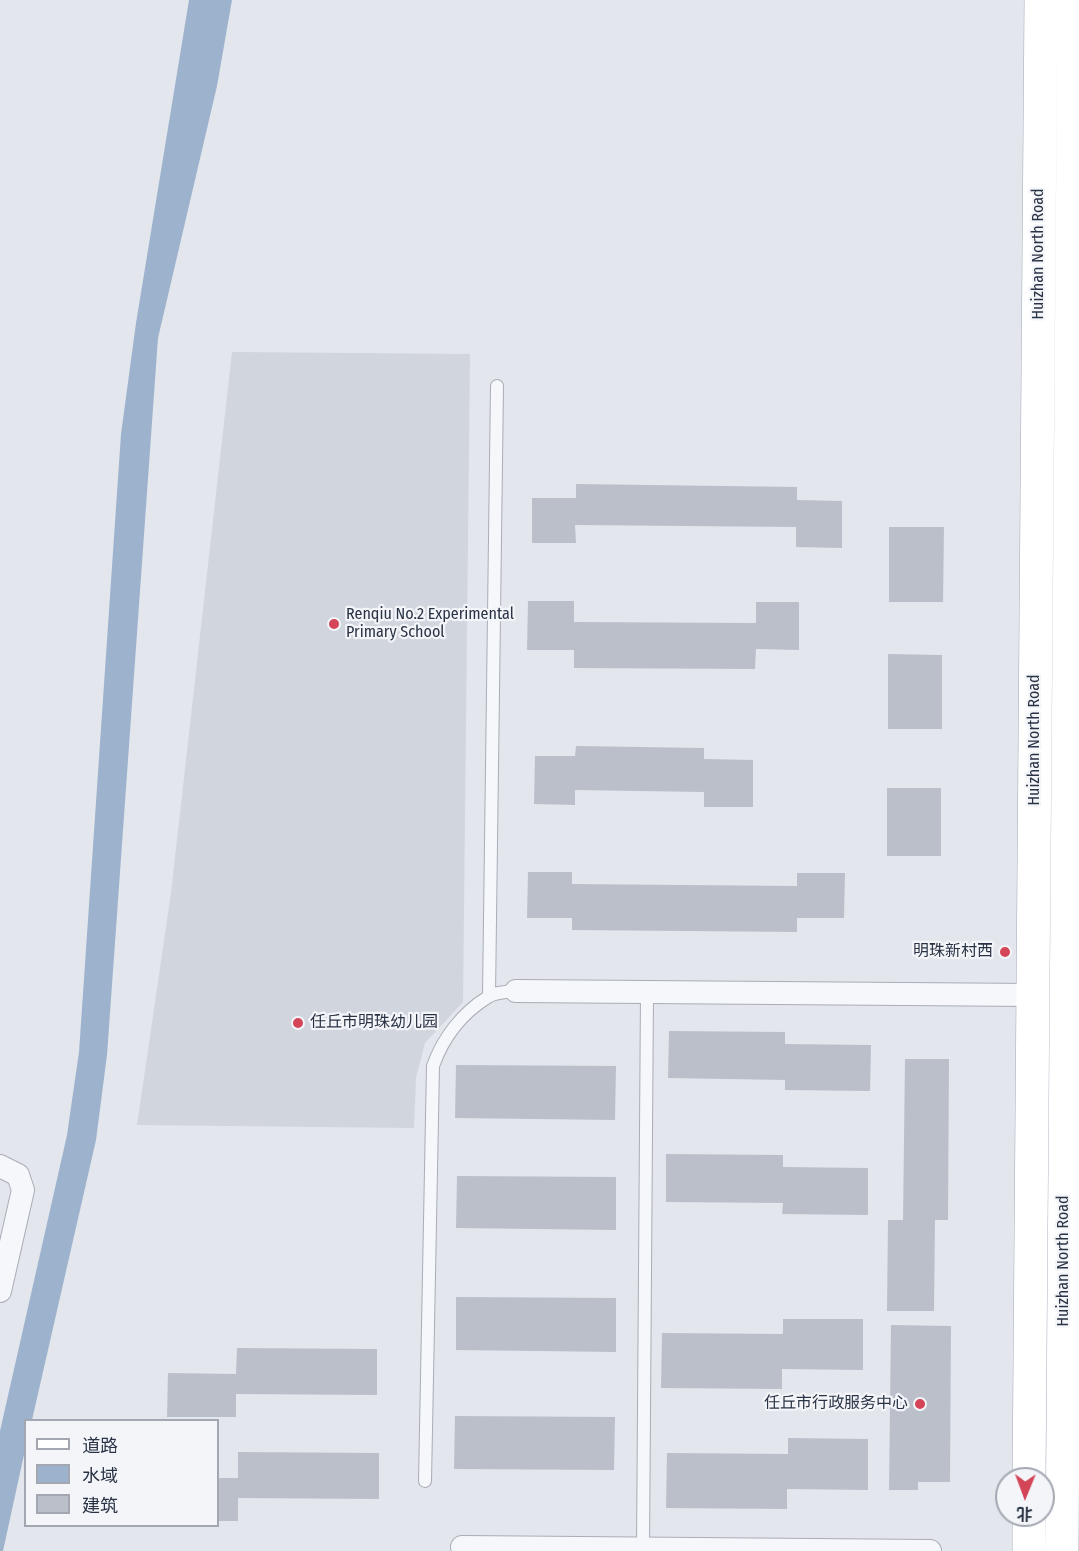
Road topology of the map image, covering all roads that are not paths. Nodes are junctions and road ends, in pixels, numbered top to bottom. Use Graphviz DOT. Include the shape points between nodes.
graph roads {
  1 [pos="1041,0"];
  2 [pos="1074,0"];
  3 [pos="497,386"];
  4 [pos="1074,497"];
  5 [pos="516,991"];
  6 [pos="648,992"];
  7 [pos="1033,994"];
  8 [pos="489,995"];
  9 [pos="0,1166"];
  10 [pos="0,1291"];
  11 [pos="1071,1397"];
  12 [pos="1029,1467"];
  13 [pos="425,1481"];
  14 [pos="1029,1527"];
  15 [pos="462,1547"];
  16 [pos="496,1549"];
  17 [pos="643,1549"];
  18 [pos="930,1551"];
  19 [pos="1029,1551"];
  20 [pos="1062,1551"];
  1 -- 7 [label="main road, Huizhan North Road"];
  2 -- 4 [label="main road, Huizhan North Road"];
  3 -- 8 [label="lane"];
  4 -- 11 [label="main road, Huizhan North Road"];
  5 -- 6 [label="street"];
  5 -- 8 [label="lane"];
  6 -- 7 [label="street"];
  6 -- 17 [label="lane"];
  7 -- 12 [label="main road, Huizhan North Road"];
  8 -- 13 [label="lane" via="440,1044 433,1066"];
  9 -- 10 [label="street" via="18,1175 23,1190"];
  11 -- 20 [label="main road, Huizhan North Road"];
  14 -- 19 [label="main road"];
  15 -- 16 [label="street"];
  16 -- 17 [label="street"];
  17 -- 18 [label="street"];
}
